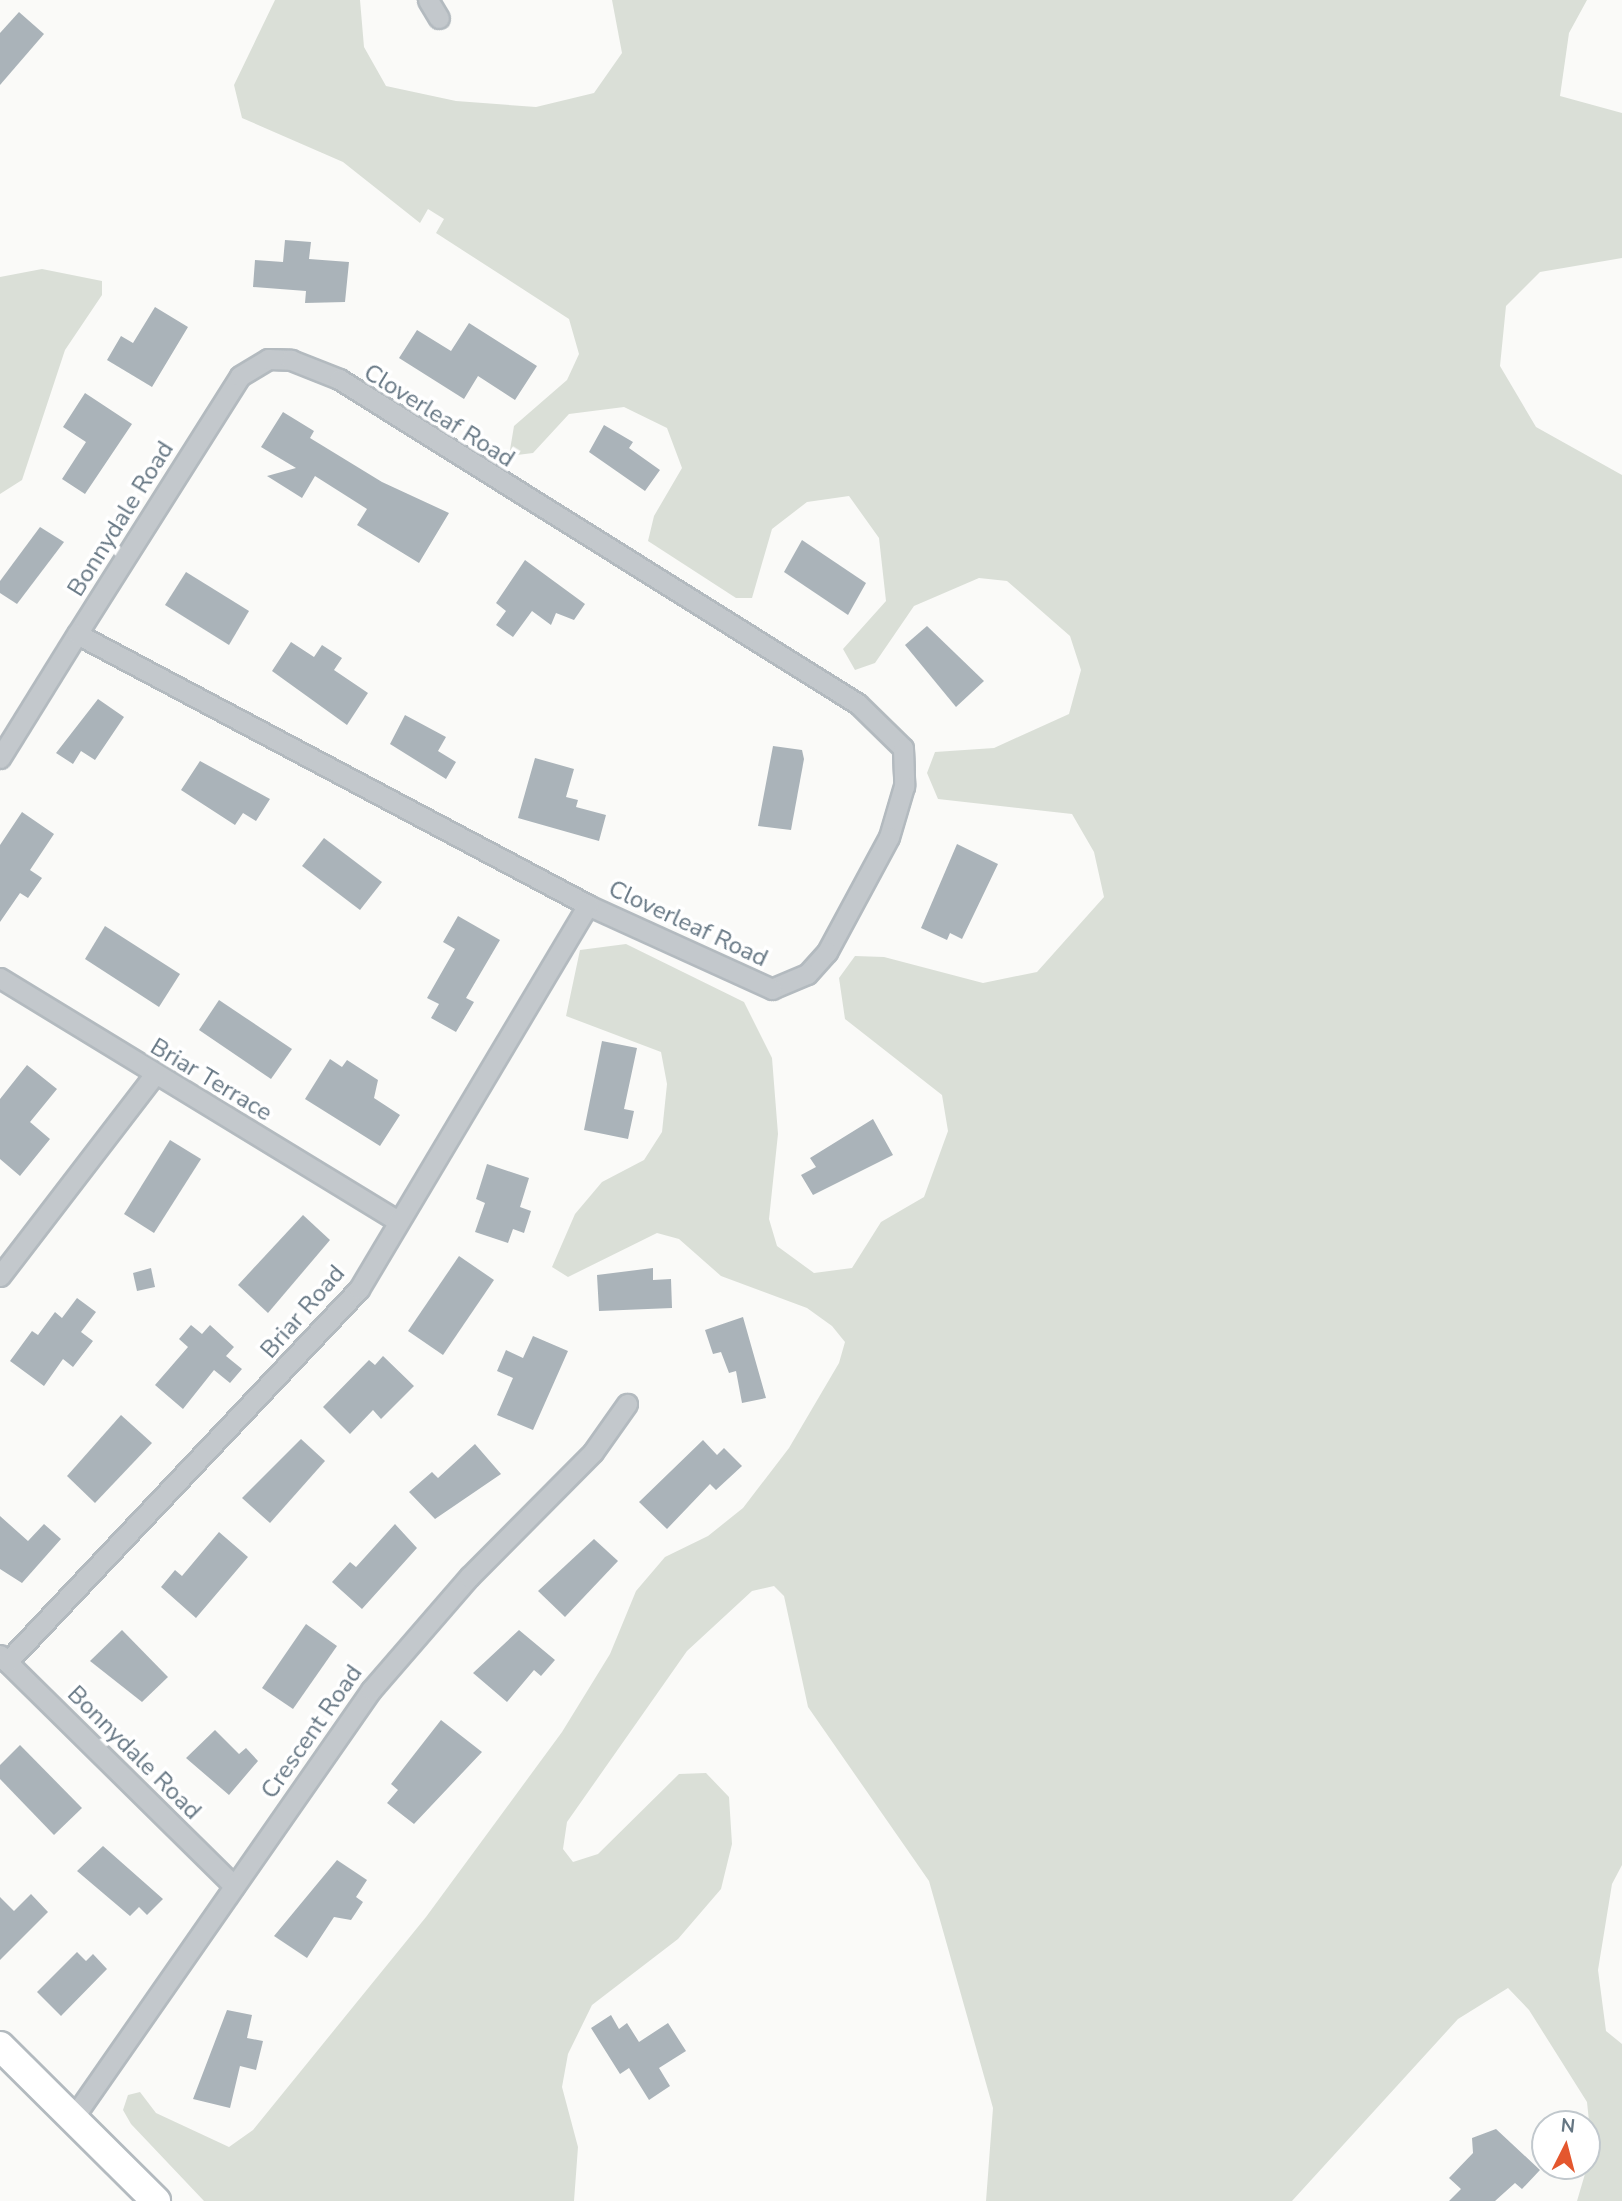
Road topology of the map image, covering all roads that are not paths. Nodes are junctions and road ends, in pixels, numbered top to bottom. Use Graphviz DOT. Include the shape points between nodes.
graph roads {
  1 [pos="428,0"];
  2 [pos="439,18"];
  3 [pos="315,369"];
  4 [pos="77,634"];
  5 [pos="0,758"];
  6 [pos="588,905"];
  7 [pos="0,978"];
  8 [pos="154,1075"];
  9 [pos="398,1221"];
  10 [pos="0,1276"];
  11 [pos="627,1404"];
  12 [pos="3,1658"];
  13 [pos="234,1886"];
  14 [pos="0,2046"];
  15 [pos="73,2118"];
  16 [pos="156,2201"];
  1 -- 2 [label="street"];
  3 -- 4 [label="street, Bonnydale Road" via="268,359 240,376"];
  3 -- 6 [label="street, Cloverleaf Road" via="858,704 904,748 904,786 889,837 827,952 790,984 763,987"];
  4 -- 5 [label="street, Bonnydale Road"];
  4 -- 6 [label="street, Cloverleaf Road"];
  6 -- 9 [label="street, Briar Road"];
  7 -- 8 [label="street, Briar Terrace"];
  8 -- 9 [label="street, Briar Terrace"];
  8 -- 10 [label="street"];
  9 -- 12 [label="street, Briar Road" via="359,1289 324,1328"];
  11 -- 13 [label="street, Crescent Road" via="593,1452 419,1631"];
  12 -- 13 [label="street, Bonnydale Road"];
  13 -- 15 [label="street, Crescent Road"];
  14 -- 15 [label="main road"];
  15 -- 16 [label="main road"];
}
